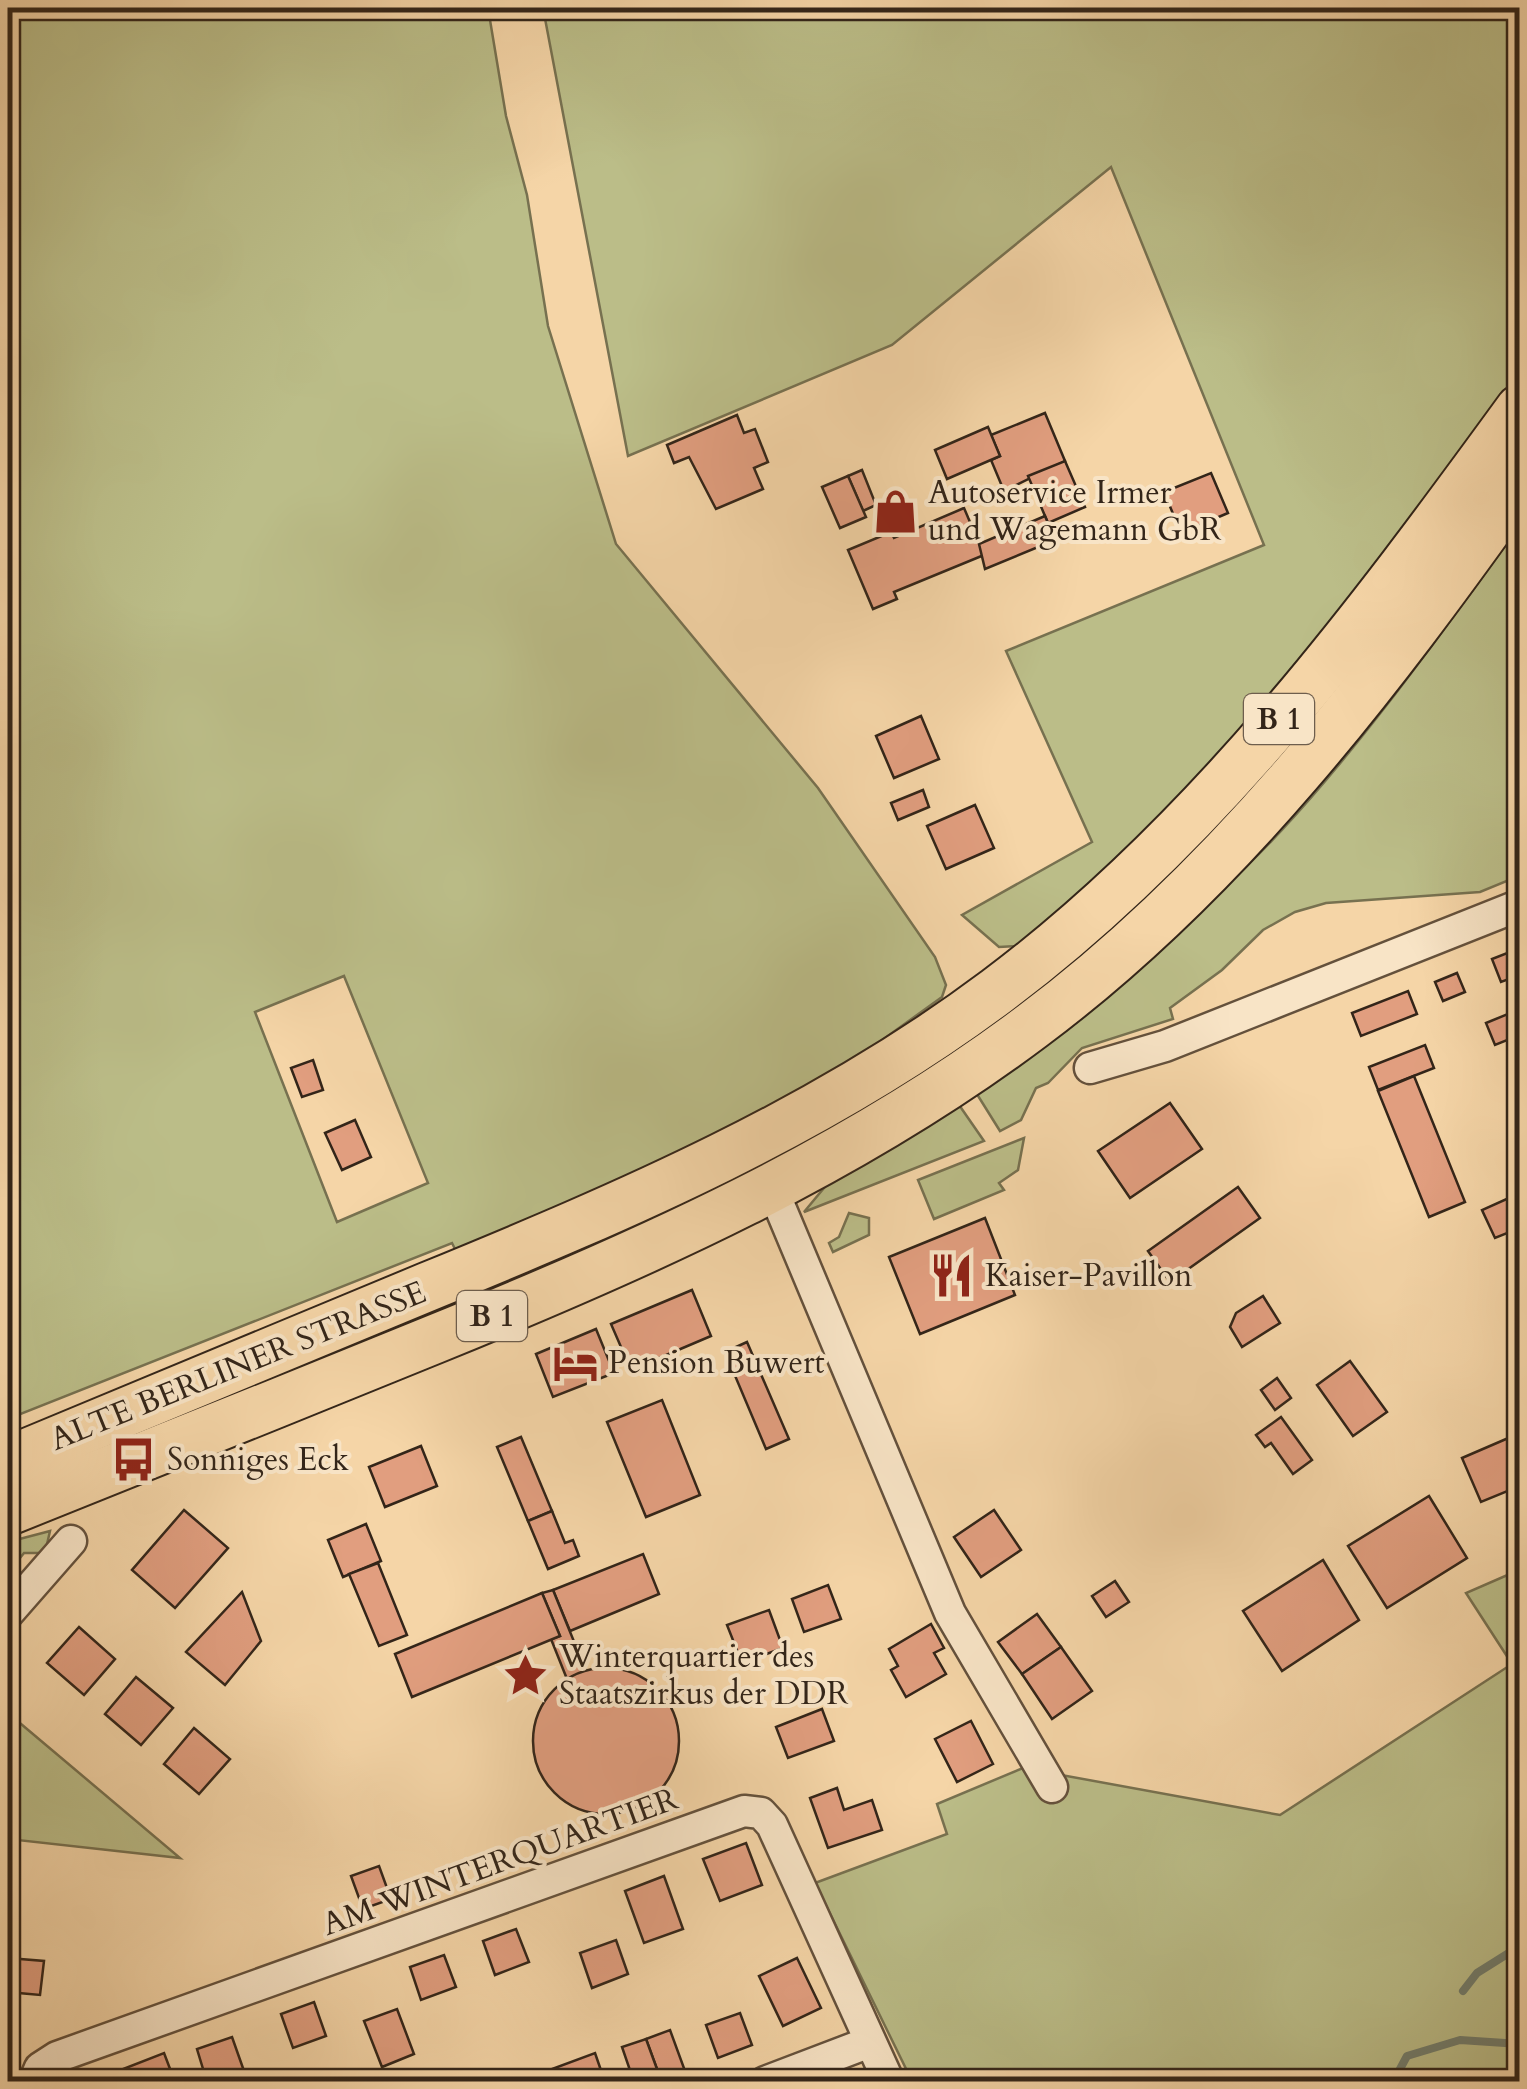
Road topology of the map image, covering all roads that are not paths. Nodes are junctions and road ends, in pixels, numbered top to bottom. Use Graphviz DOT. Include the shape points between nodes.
graph roads {
  1 [pos="1520,409"];
  2 [pos="1520,482"];
  3 [pos="1520,905"];
  4 [pos="1090,1068"];
  5 [pos="772,1188"];
  6 [pos="8,1461"];
  7 [pos="8,1511"];
  8 [pos="71,1541"];
  9 [pos="8,1613"];
  10 [pos="1052,1787"];
  11 [pos="870,2042"];
  12 [pos="34,2082"];
  13 [pos="765,2082"];
  14 [pos="890,2082"];
  1 -- 6 [label="main road, ALTE BERLINER STRASSE / B 1" via="1322,670 1212,796 1098,908 998,991 856,1086 642,1196"];
  2 -- 5 [label="main road, ALTE BERLINER STRASSE / B 1" via="1309,759 1155,922 1032,1027 870,1134"];
  3 -- 4 [label="street" via="1165,1046"];
  5 -- 7 [label="main road, ALTE BERLINER STRASSE / B 1" via="541,1296"];
  5 -- 10 [label="street" via="950,1613"];
  8 -- 9 [label="street"];
  11 -- 12 [label="street, AM WINTERQUARTIER" via="772,1825 761,1813 744,1812 57,2058 40,2068"];
  11 -- 13 [label="street"];
  11 -- 14 [label="street, AM WINTERQUARTIER"];
}
